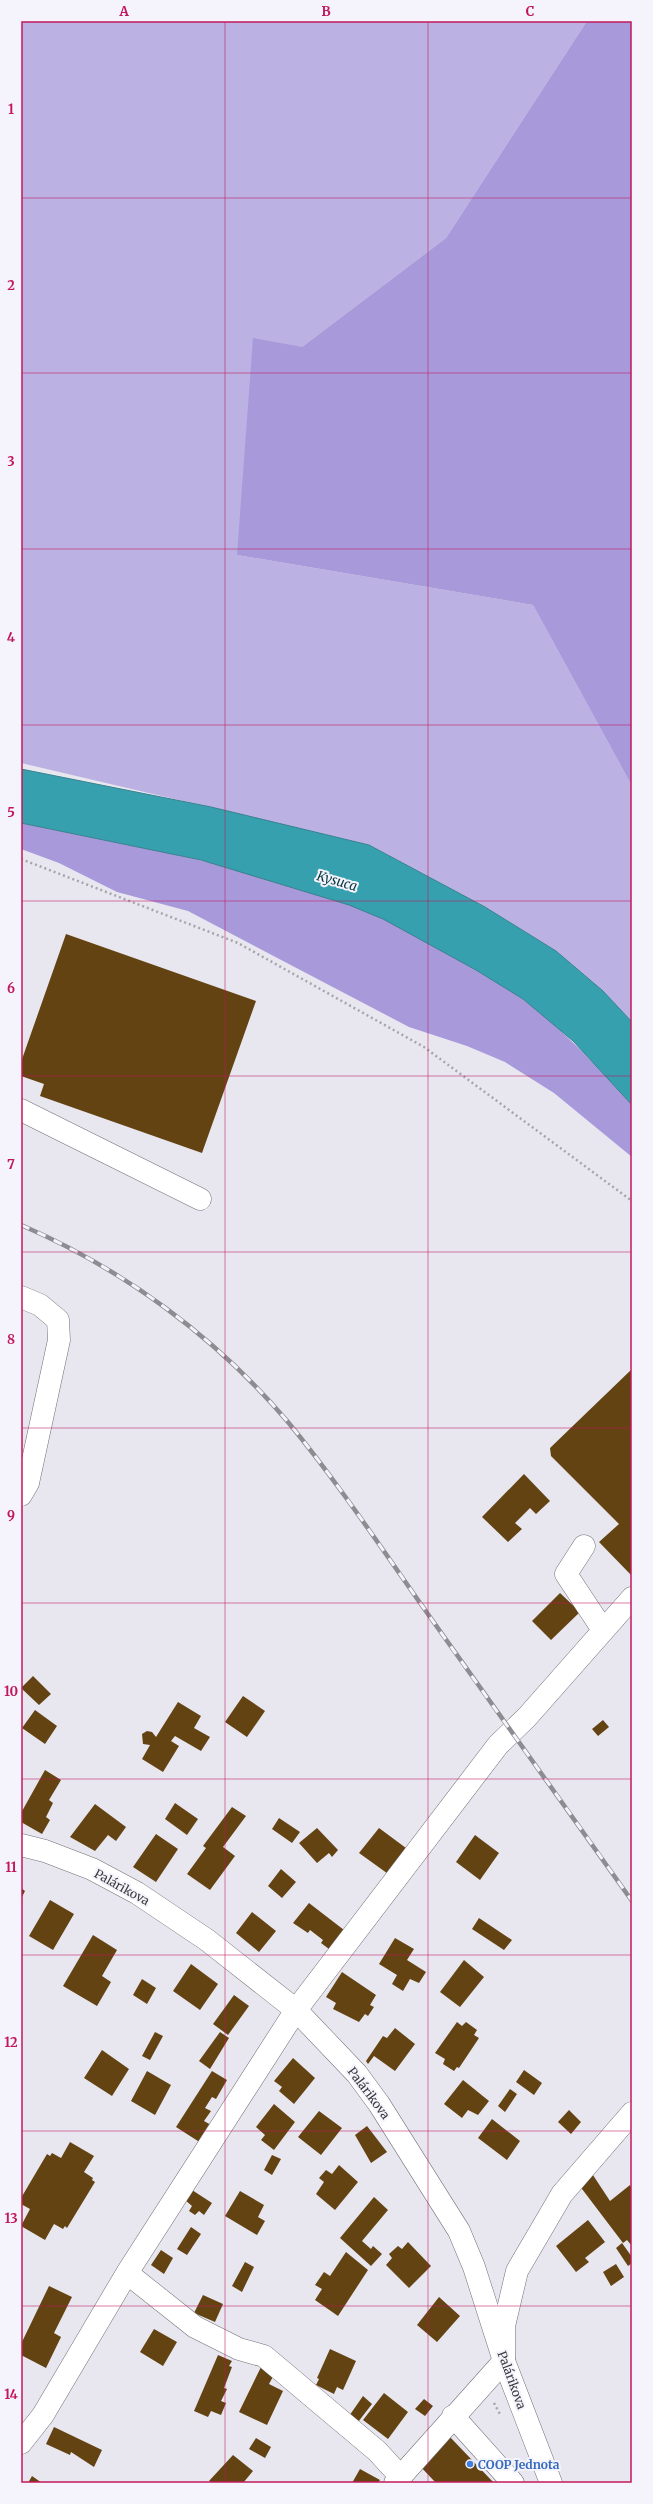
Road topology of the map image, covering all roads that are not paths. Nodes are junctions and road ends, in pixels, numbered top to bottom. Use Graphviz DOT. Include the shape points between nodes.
graph roads {
  1 [pos="21,1110"];
  2 [pos="200,1199"];
  3 [pos="21,1297"];
  4 [pos="21,1494"];
  5 [pos="584,1546"];
  6 [pos="632,1598"];
  7 [pos="603,1630"];
  8 [pos="21,1845"];
  9 [pos="296,2010"];
  10 [pos="632,2113"];
  11 [pos="127,2273"];
  12 [pos="504,2361"];
  13 [pos="453,2416"];
  14 [pos="21,2443"];
  15 [pos="397,2480"];
  16 [pos="513,2483"];
  17 [pos="551,2483"];
  1 -- 2 [label="street"];
  3 -- 4 [label="street" via="40,1305 58,1320 59,1340 28,1483"];
  5 -- 7 [label="street" via="566,1574"];
  6 -- 7 [label="street"];
  7 -- 9 [label="street" via="527,1717 498,1746"];
  8 -- 9 [label="street, Palárikova" via="45,1851 92,1869 137,1893 207,1940"];
  9 -- 11 [label="street"];
  9 -- 12 [label="street, Palárikova" via="357,2074 380,2104 452,2219 474,2267"];
  10 -- 12 [label="street" via="562,2194 517,2271 504,2326"];
  11 -- 14 [label="street" via="43,2416"];
  11 -- 15 [label="street" via="195,2327 239,2349 264,2356 377,2452"];
  12 -- 13 [label="street"];
  12 -- 17 [label="street, Palárikova"];
  13 -- 15 [label="street"];
  13 -- 16 [label="street"];
}
